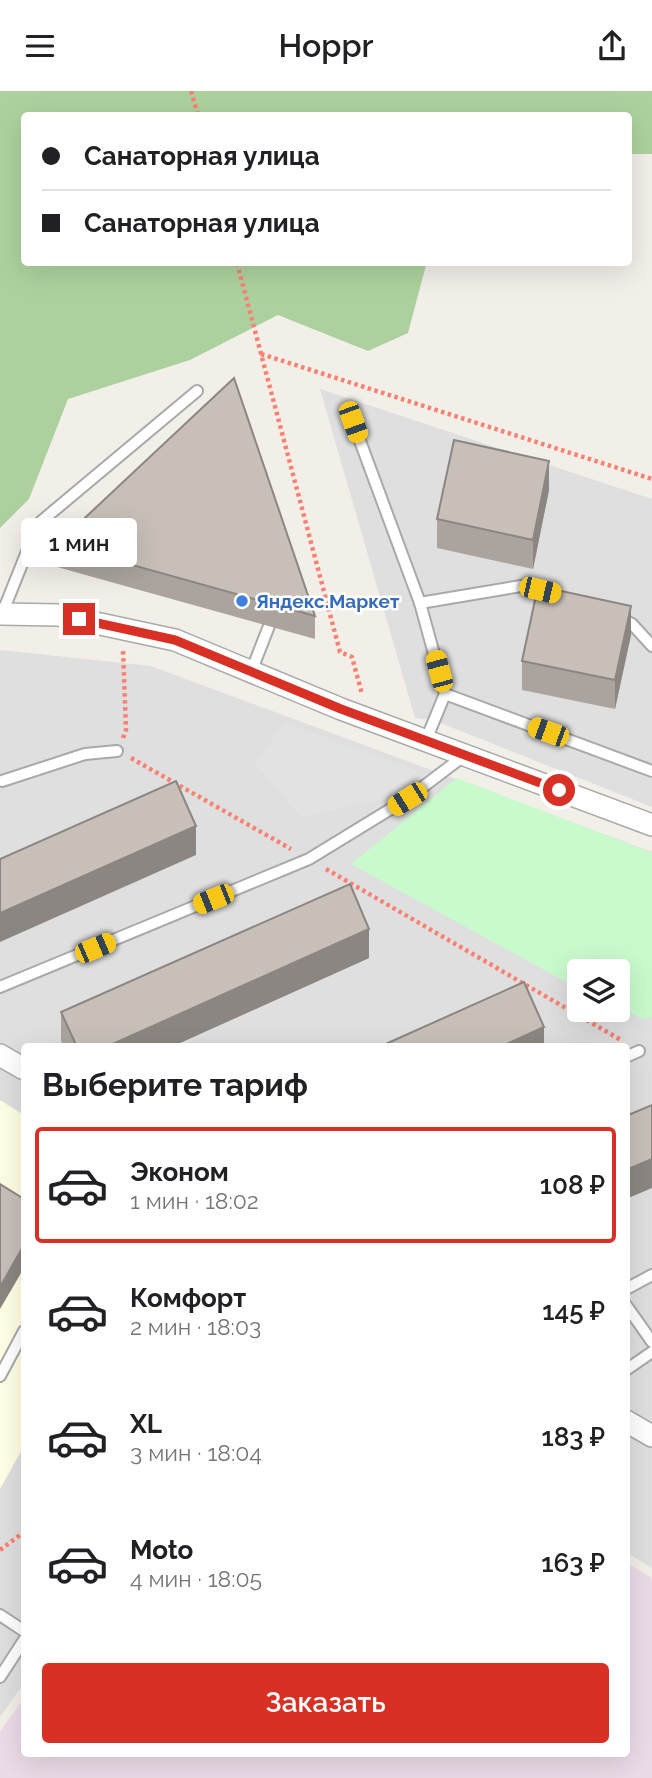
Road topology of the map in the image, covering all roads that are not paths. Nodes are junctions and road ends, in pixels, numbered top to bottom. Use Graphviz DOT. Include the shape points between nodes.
graph roads {
  1 [pos="197,391"];
  2 [pos="353,422"];
  3 [pos="567,596"];
  4 [pos="420,603"];
  5 [pos="1,614"];
  6 [pos="611,614"];
  7 [pos="269,626"];
  8 [pos="652,646"];
  9 [pos="251,671"];
  10 [pos="445,694"];
  11 [pos="426,740"];
  12 [pos="117,751"];
  13 [pos="465,755"];
  14 [pos="652,771"];
  15 [pos="1,778"];
  16 [pos="652,825"];
  17 [pos="0,987"];
  18 [pos="639,1051"];
  19 [pos="630,1054"];
  20 [pos="0,1055"];
  21 [pos="21,1067"];
  22 [pos="652,1275"];
  23 [pos="630,1287"];
  24 [pos="630,1311"];
  25 [pos="21,1337"];
  26 [pos="652,1342"];
  27 [pos="652,1353"];
  28 [pos="630,1367"];
  29 [pos="0,1376"];
  30 [pos="630,1423"];
  31 [pos="652,1436"];
  32 [pos="0,1615"];
  33 [pos="21,1628"];
  34 [pos="21,1645"];
  35 [pos="0,1677"];
  1 -- 5 [label="lane" via="38,524"];
  2 -- 4 [label="lane"];
  3 -- 4 [label="lane" via="521,586"];
  4 -- 10 [label="lane"];
  5 -- 9 [label="street" via="58,615 175,640"];
  6 -- 8 [label="lane" via="632,624"];
  7 -- 9 [label="lane"];
  9 -- 11 [label="street"];
  10 -- 11 [label="lane"];
  10 -- 14 [label="lane"];
  11 -- 13 [label="street"];
  12 -- 15 [label="lane" via="85,754"];
  13 -- 16 [label="street"];
  13 -- 17 [label="lane" via="407,799 309,859"];
  18 -- 19 [label="lane"];
  20 -- 21 [label="street"];
  22 -- 23 [label="lane"];
  24 -- 26 [label="lane"];
  25 -- 29 [label="lane"];
  27 -- 28 [label="lane"];
  30 -- 31 [label="street"];
  32 -- 33 [label="lane"];
  34 -- 35 [label="lane"];
}
